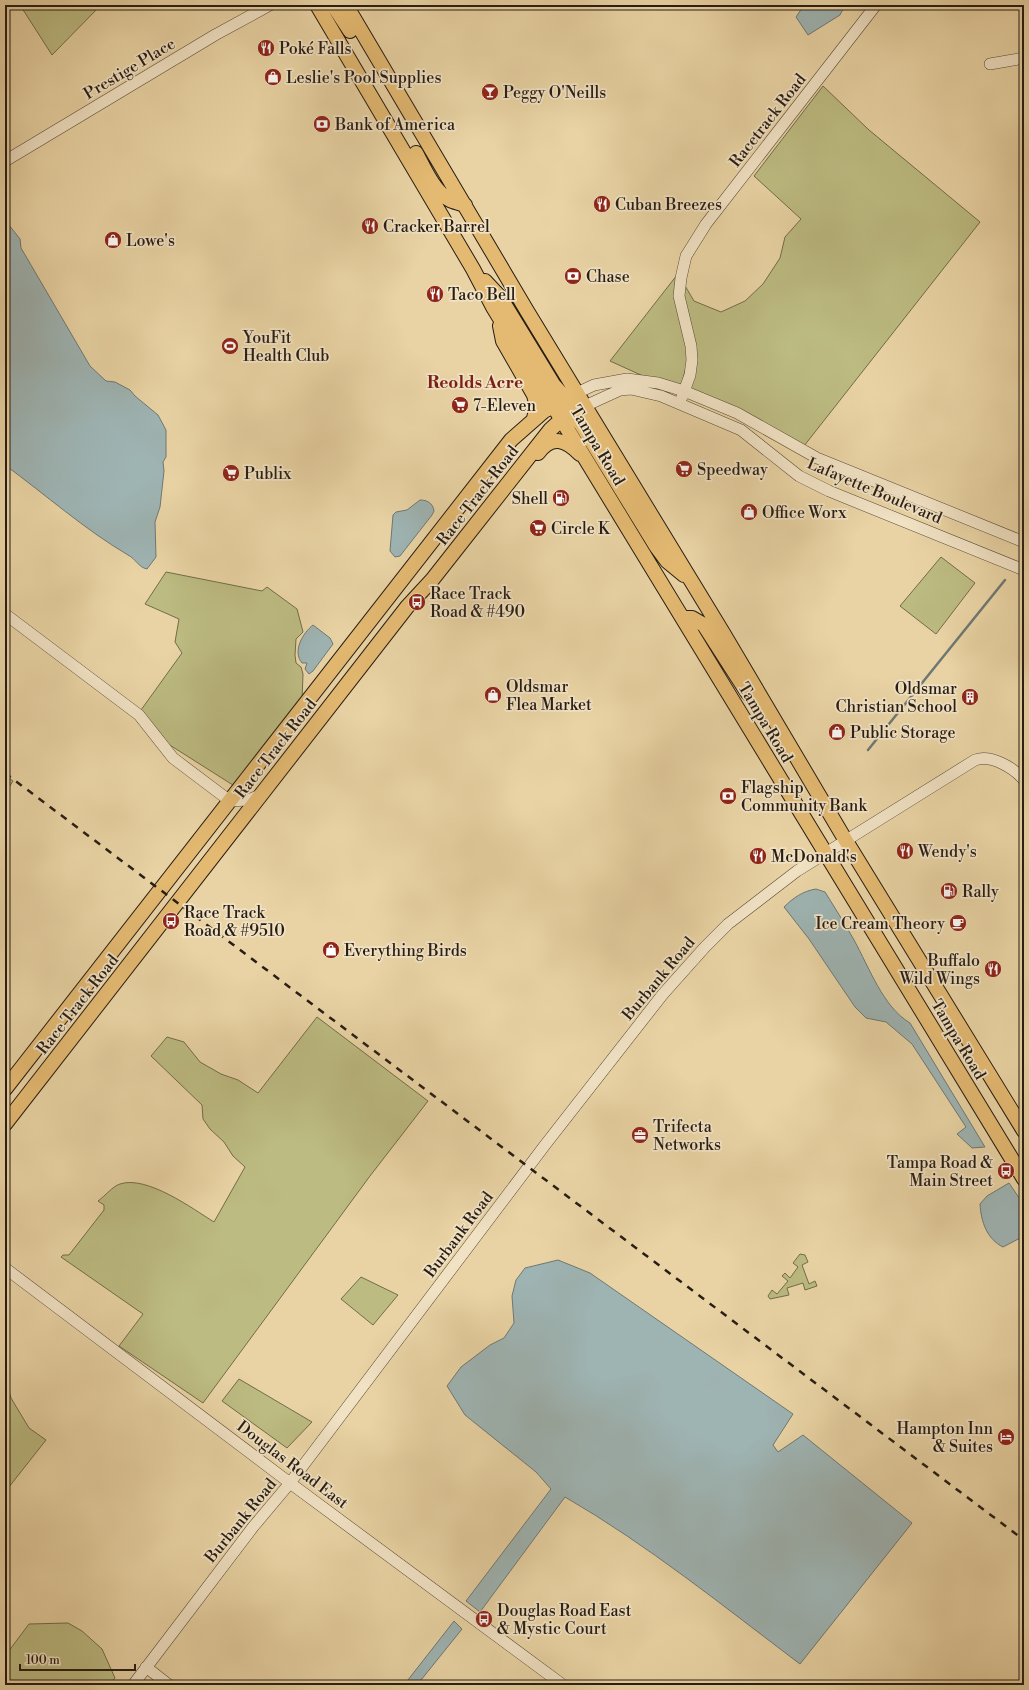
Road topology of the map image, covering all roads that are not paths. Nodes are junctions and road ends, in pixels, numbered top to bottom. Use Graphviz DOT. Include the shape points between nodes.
graph roads {
  1 [pos="270,5"];
  2 [pos="317,5"];
  3 [pos="333,5"];
  4 [pos="346,5"];
  5 [pos="876,5"];
  6 [pos="1024,58"];
  7 [pos="990,64"];
  8 [pos="404,104"];
  9 [pos="380,112"];
  10 [pos="5,161"];
  11 [pos="465,204"];
  12 [pos="473,269"];
  13 [pos="497,314"];
  14 [pos="684,391"];
  15 [pos="680,403"];
  16 [pos="562,406"];
  17 [pos="584,406"];
  18 [pos="534,418"];
  19 [pos="496,459"];
  20 [pos="587,460"];
  21 [pos="1024,542"];
  22 [pos="1024,570"];
  23 [pos="432,580"];
  24 [pos="691,580"];
  25 [pos="407,607"];
  26 [pos="5,614"];
  27 [pos="376,614"];
  28 [pos="684,618"];
  29 [pos="385,635"];
  30 [pos="356,639"];
  31 [pos="775,720"];
  32 [pos="297,748"];
  33 [pos="262,760"];
  34 [pos="286,762"];
  35 [pos="1024,780"];
  36 [pos="260,795"];
  37 [pos="230,801"];
  38 [pos="846,841"];
  39 [pos="825,852"];
  40 [pos="5,1089"];
  41 [pos="5,1124"];
  42 [pos="1024,1131"];
  43 [pos="1024,1179"];
  44 [pos="5,1268"];
  45 [pos="290,1483"];
  46 [pos="146,1667"];
  47 [pos="133,1685"];
  48 [pos="169,1685"];
  49 [pos="563,1685"];
  1 -- 10 [label="street, Prestige Place" via="215,35"];
  2 -- 9 [label="main road"];
  3 -- 8 [label="main road" via="382,84"];
  4 -- 8 [label="main road"];
  5 -- 14 [label="street, Racetrack Road" via="706,224 686,256 680,296 692,360"];
  6 -- 7 [label="street"];
  8 -- 11 [label="main road"];
  9 -- 11 [label="main road" via="396,120 444,196"];
  9 -- 12 [label="main road"];
  11 -- 16 [label="main road" via="562,368"];
  12 -- 13 [label="main road"];
  12 -- 16 [label="main road" via="500,297 553,384"];
  13 -- 16 [label="main road"];
  13 -- 18 [label="main road" via="503,341 534,395 537,407"];
  14 -- 15 [label="street"];
  14 -- 16 [label="street, Lafayette Boulevard" via="658,383 627,379 599,384"];
  14 -- 21 [label="street, Lafayette Boulevard" via="737,413 817,458"];
  15 -- 17 [label="street, Lafayette Boulevard" via="631,389 608,394"];
  15 -- 22 [label="street, Lafayette Boulevard" via="741,430 799,476"];
  16 -- 17 [label="main road, Tampa Road"];
  16 -- 18 [label="main road, Race Track Road"];
  16 -- 20 [label="main road, Tampa Road"];
  16 -- 23 [label="main road, Race Track Road" via="545,435"];
  16 -- 24 [label="main road" via="586,431 667,561"];
  16 -- 25 [label="main road" via="448,549"];
  17 -- 24 [label="main road, Tampa Road"];
  18 -- 19 [label="main road, Race Track Road"];
  19 -- 25 [label="main road" via="482,490 408,585 405,592"];
  19 -- 27 [label="main road, Race Track Road"];
  20 -- 23 [label="main road" via="565,442 548,443 455,560"];
  20 -- 28 [label="main road, Tampa Road"];
  23 -- 25 [label="main road, Race Track Road"];
  24 -- 31 [label="main road, Tampa Road"];
  25 -- 27 [label="main road" via="394,605"];
  25 -- 29 [label="main road, Race Track Road"];
  26 -- 37 [label="street" via="139,715 173,758"];
  27 -- 30 [label="main road, Race Track Road"];
  28 -- 31 [label="main road" via="692,618 704,624 747,692"];
  28 -- 39 [label="main road, Tampa Road"];
  29 -- 30 [label="main road" via="376,640"];
  29 -- 32 [label="main road, Race Track Road"];
  30 -- 32 [label="main road" via="358,650 354,661 303,729"];
  30 -- 33 [label="main road, Race Track Road"];
  31 -- 38 [label="main road, Tampa Road"];
  32 -- 34 [label="main road, Race Track Road"];
  33 -- 34 [label="main road"];
  33 -- 37 [label="main road, Race Track Road"];
  34 -- 36 [label="main road, Race Track Road"];
  35 -- 38 [label="street, Burbank Road" via="995,761 978,759"];
  36 -- 37 [label="street" via="248,800"];
  36 -- 41 [label="main road, Race Track Road"];
  37 -- 40 [label="main road, Race Track Road"];
  38 -- 39 [label="street, Burbank Road"];
  38 -- 42 [label="main road, Tampa Road"];
  39 -- 43 [label="main road, Tampa Road"];
  39 -- 45 [label="street, Burbank Road" via="728,924 663,994 545,1145"];
  44 -- 45 [label="street, Douglas Road East"];
  45 -- 46 [label="street, Burbank Road" via="253,1527"];
  45 -- 49 [label="street, Douglas Road East"];
  46 -- 47 [label="street, Burbank Road"];
  46 -- 48 [label="street"];
}
